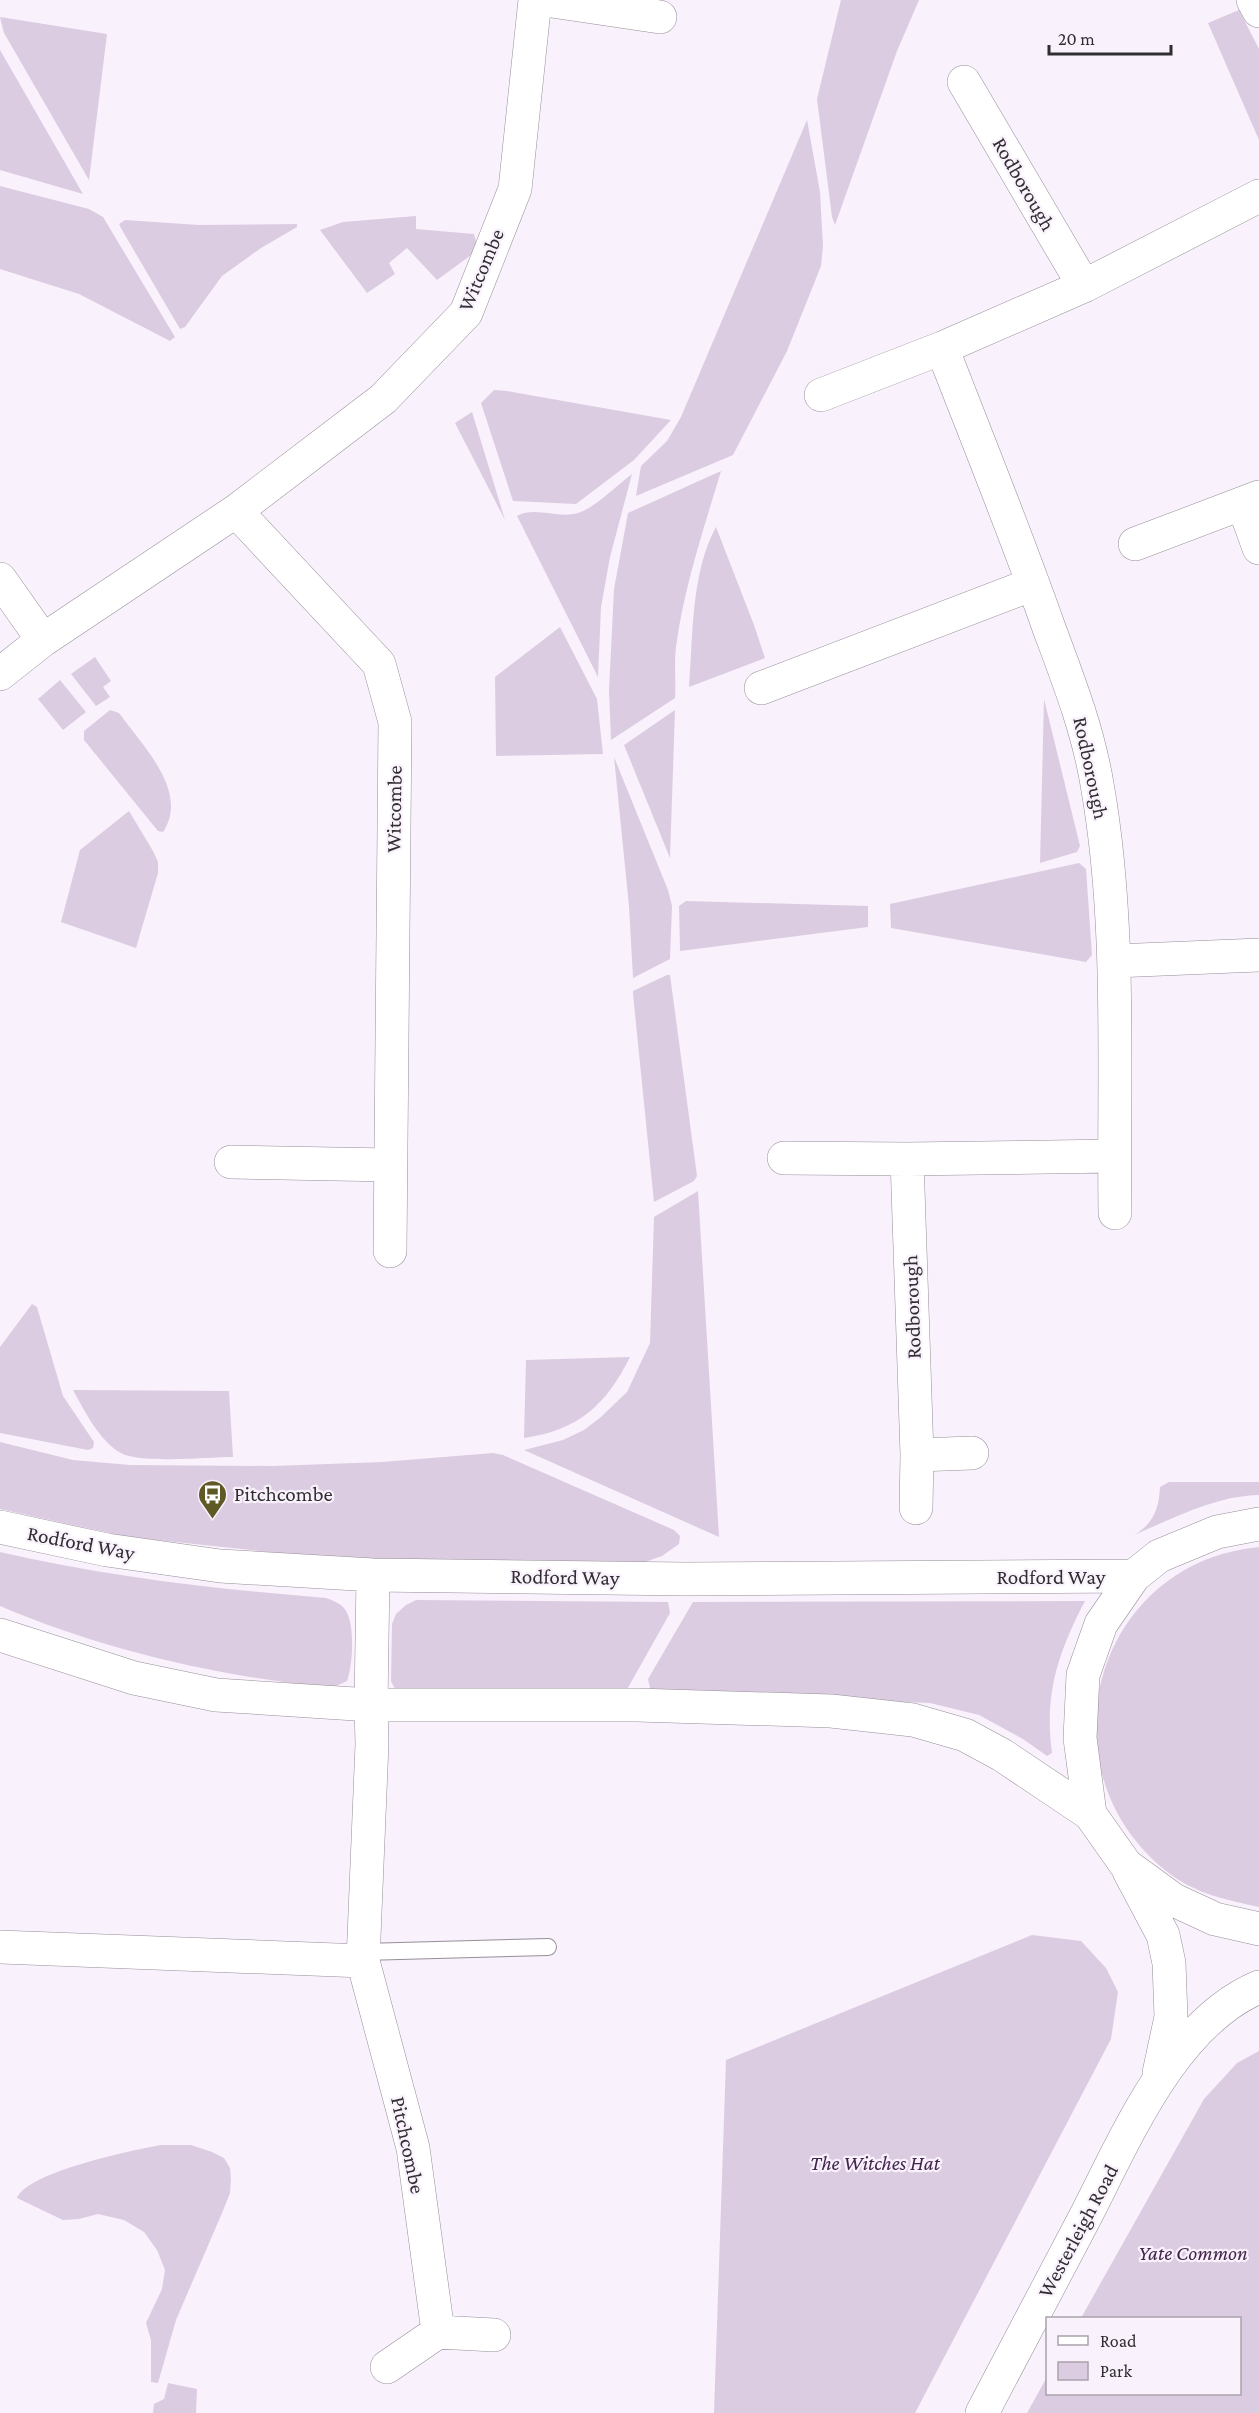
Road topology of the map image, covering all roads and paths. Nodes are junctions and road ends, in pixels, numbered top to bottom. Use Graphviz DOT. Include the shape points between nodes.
graph roads {
  1 [pos="535,0"];
  2 [pos="545,0"];
  3 [pos="1253,0"];
  4 [pos="1259,11"];
  5 [pos="660,17"];
  6 [pos="964,82"];
  7 [pos="1259,196"];
  8 [pos="1084,286"];
  9 [pos="942,348"];
  10 [pos="822,394"];
  11 [pos="1251,501"];
  12 [pos="237,511"];
  13 [pos="1135,544"];
  14 [pos="1259,548"];
  15 [pos="0,579"];
  16 [pos="1033,584"];
  17 [pos="43,640"];
  18 [pos="0,674"];
  19 [pos="761,688"];
  20 [pos="1259,955"];
  21 [pos="1115,961"];
  22 [pos="1114,1156"];
  23 [pos="784,1158"];
  24 [pos="907,1159"];
  25 [pos="231,1162"];
  26 [pos="390,1165"];
  27 [pos="1115,1213"];
  28 [pos="390,1251"];
  29 [pos="972,1453"];
  30 [pos="917,1455"];
  31 [pos="916,1508"];
  32 [pos="1259,1524"];
  33 [pos="0,1527"];
  34 [pos="373,1575"];
  35 [pos="1134,1576"];
  36 [pos="0,1635"];
  37 [pos="371,1705"];
  38 [pos="1090,1814"];
  39 [pos="1126,1865"];
  40 [pos="1259,1929"];
  41 [pos="0,1947"];
  42 [pos="548,1947"];
  43 [pos="363,1956"];
  44 [pos="1259,1986"];
  45 [pos="1157,2080"];
  46 [pos="438,2332"];
  47 [pos="494,2335"];
  48 [pos="387,2367"];
  49 [pos="982,2413"];
  1 -- 12 [label="street, Witcombe" via="515,189 466,313 383,399"];
  2 -- 5 [label="street"];
  3 -- 4 [label="street"];
  6 -- 8 [label="street, Rodborough"];
  7 -- 8 [label="street"];
  8 -- 9 [label="street"];
  9 -- 10 [label="street"];
  9 -- 16 [label="street, Rodborough"];
  11 -- 13 [label="street"];
  11 -- 14 [label="street"];
  12 -- 17 [label="street, Witcombe"];
  12 -- 26 [label="street, Witcombe" via="379,664 395,722"];
  15 -- 17 [label="street"];
  16 -- 19 [label="street"];
  16 -- 21 [label="street, Rodborough" via="1078,707 1097,782"];
  17 -- 18 [label="street, Witcombe"];
  20 -- 21 [label="street"];
  21 -- 22 [label="street, Rodborough"];
  22 -- 24 [label="street"];
  22 -- 27 [label="street, Rodborough"];
  23 -- 24 [label="street"];
  24 -- 30 [label="street, Rodborough"];
  25 -- 26 [label="street"];
  26 -- 28 [label="street, Witcombe"];
  29 -- 30 [label="street"];
  30 -- 31 [label="street, Rodborough"];
  32 -- 35 [label="street" via="1217,1532 1159,1556"];
  33 -- 34 [label="street, Rodford Way" via="107,1550 220,1566"];
  34 -- 35 [label="street, Rodford Way" via="685,1579"];
  34 -- 37 [label="street, Pitchcombe"];
  35 -- 38 [label="street" via="1101,1624 1083,1675 1080,1738"];
  36 -- 37 [label="street" via="134,1678 216,1695"];
  37 -- 38 [label="street" via="637,1705 831,1712 913,1720 965,1735"];
  37 -- 43 [label="street, Pitchcombe"];
  38 -- 39 [label="street"];
  39 -- 40 [label="street" via="1174,1900 1215,1919"];
  39 -- 45 [label="street, Westerleigh Road" via="1163,1935 1169,1964 1171,2018"];
  41 -- 43 [label="street"];
  42 -- 43 [label="lane"];
  43 -- 46 [label="street, Pitchcombe" via="412,2148"];
  44 -- 45 [label="street, Westerleigh Road" via="1202,2025"];
  45 -- 49 [label="street, Westerleigh Road"];
  46 -- 47 [label="street"];
  46 -- 48 [label="street"];
}
